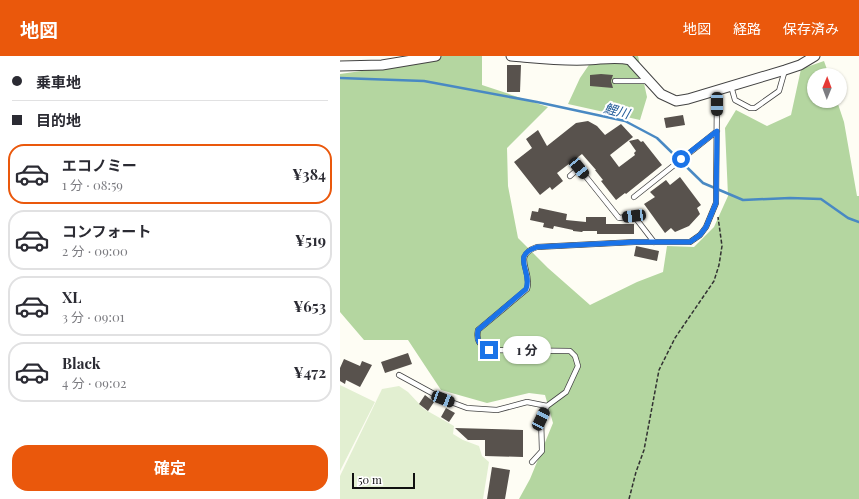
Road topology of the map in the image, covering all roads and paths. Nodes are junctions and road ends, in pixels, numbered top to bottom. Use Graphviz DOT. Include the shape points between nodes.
graph roads {
  1 [pos="436,56"];
  2 [pos="511,56"];
  3 [pos="815,56"];
  4 [pos="340,66"];
  5 [pos="785,70"];
  6 [pos="615,81"];
  7 [pos="649,81"];
  8 [pos="731,86"];
  9 [pos="717,91"];
  10 [pos="717,131"];
  11 [pos="570,176"];
  12 [pos="634,197"];
  13 [pos="716,201"];
  14 [pos="654,242"];
  15 [pos="399,375"];
  16 [pos="547,406"];
  17 [pos="532,462"];
  18 [pos="629,499"];
  1 -- 4 [label="street" via="382,65"];
  2 -- 7 [label="street" via="558,60 619,57 630,60"];
  3 -- 5 [label="street"];
  5 -- 8 [label="street"];
  5 -- 8 [label="lane" via="779,91 755,108 735,100"];
  6 -- 7 [label="lane"];
  7 -- 9 [label="street" via="661,94 676,101"];
  8 -- 9 [label="street"];
  9 -- 10 [label="lane"];
  10 -- 12 [label="lane"];
  10 -- 13 [label="lane"];
  11 -- 14 [label="lane" via="579,168 619,218 634,216"];
  13 -- 14 [label="lane" via="706,227 690,242"];
  13 -- 18 [label="path" via="722,246 718,270 703,299 675,338 659,370 644,450"];
  14 -- 16 [label="lane" via="537,247 529,250 524,256 529,282 526,289 483,324 476,337 480,345 489,350 570,351 575,356 578,366 566,392"];
  15 -- 16 [label="lane" via="443,399 467,408 497,410 527,402"];
  16 -- 17 [label="lane" via="541,419 542,451"];
}
